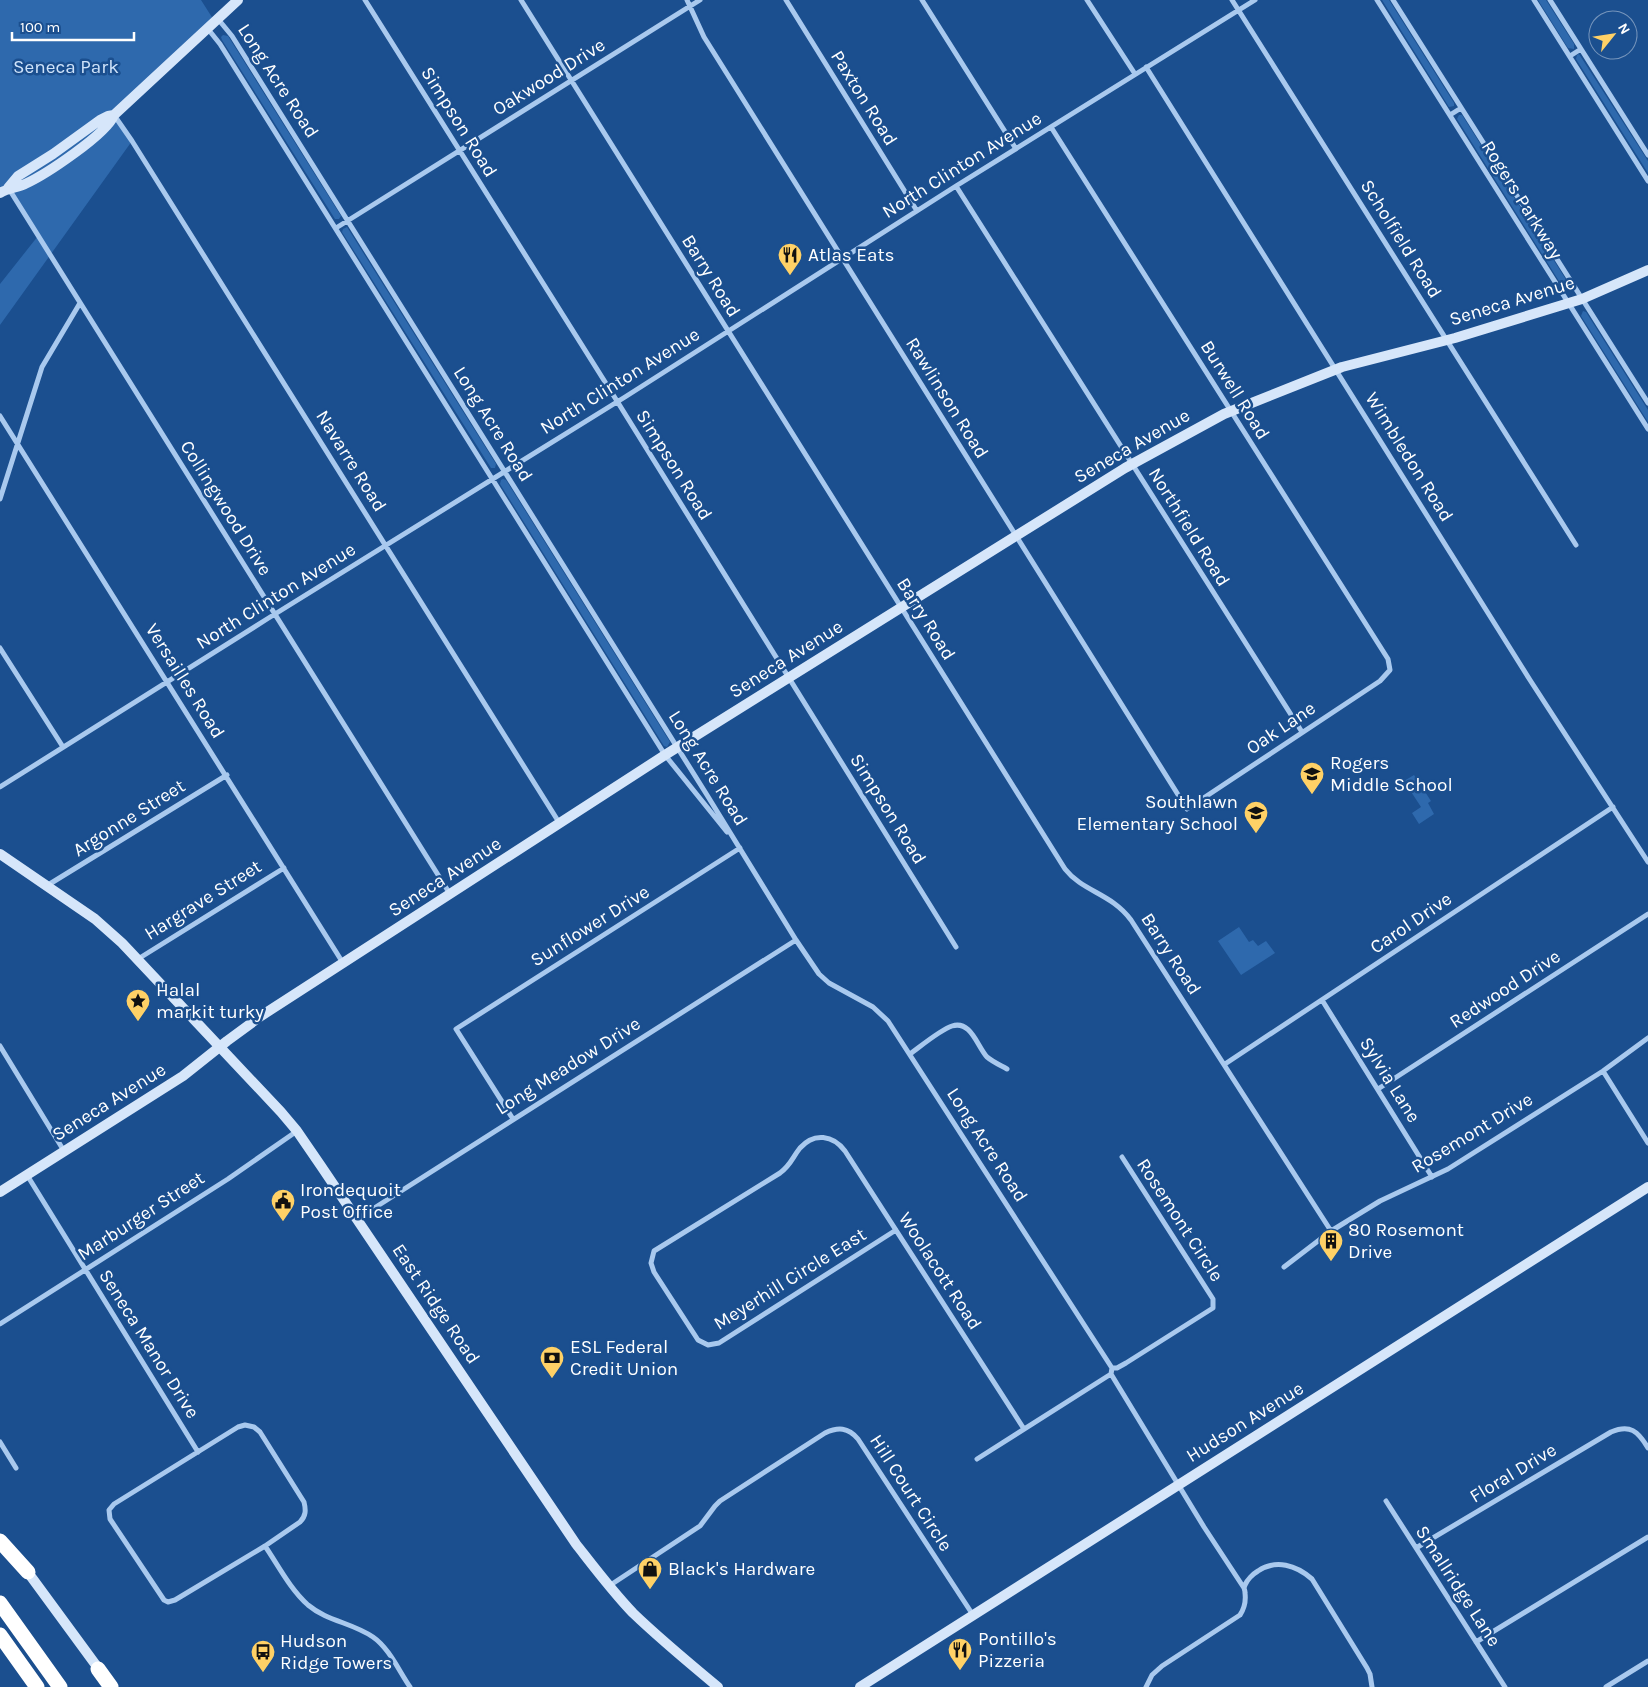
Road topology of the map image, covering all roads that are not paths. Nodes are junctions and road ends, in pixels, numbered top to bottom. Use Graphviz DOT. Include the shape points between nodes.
graph roads {
  1 [pos="238,0"];
  2 [pos="365,0"];
  3 [pos="521,0"];
  4 [pos="686,0"];
  5 [pos="700,0"];
  6 [pos="786,0"];
  7 [pos="922,0"];
  8 [pos="1087,0"];
  9 [pos="1232,0"];
  10 [pos="1255,0"];
  11 [pos="1377,0"];
  12 [pos="1393,0"];
  13 [pos="1534,0"];
  14 [pos="1550,0"];
  15 [pos="689,7"];
  16 [pos="1238,10"];
  17 [pos="214,24"];
  18 [pos="1581,49"];
  19 [pos="1570,56"];
  20 [pos="1146,67"];
  21 [pos="1135,74"];
  22 [pos="572,81"];
  23 [pos="1461,108"];
  24 [pos="114,115"];
  25 [pos="1450,115"];
  26 [pos="1051,127"];
  27 [pos="1016,149"];
  28 [pos="459,150"];
  29 [pos="1648,155"];
  30 [pos="1648,181"];
  31 [pos="956,186"];
  32 [pos="4,191"];
  33 [pos="916,211"];
  34 [pos="348,220"];
  35 [pos="336,228"];
  36 [pos="842,258"];
  37 [pos="1648,270"];
  38 [pos="1582,299"];
  39 [pos="80,303"];
  40 [pos="1569,303"];
  41 [pos="728,331"];
  42 [pos="1447,340"];
  43 [pos="1336,369"];
  44 [pos="617,401"];
  45 [pos="1648,403"];
  46 [pos="1231,411"];
  47 [pos="0,416"];
  48 [pos="1648,428"];
  49 [pos="18,444"];
  50 [pos="1132,464"];
  51 [pos="504,471"];
  52 [pos="492,478"];
  53 [pos="0,499"];
  54 [pos="1017,536"];
  55 [pos="1576,545"];
  56 [pos="386,546"];
  57 [pos="902,608"];
  58 [pos="275,614"];
  59 [pos="0,648"];
  60 [pos="1390,670"];
  61 [pos="789,678"];
  62 [pos="167,681"];
  63 [pos="1302,732"];
  64 [pos="63,747"];
  65 [pos="672,752"];
  66 [pos="226,775"];
  67 [pos="0,787"];
  68 [pos="1613,807"];
  69 [pos="1187,809"];
  70 [pos="560,824"];
  71 [pos="740,848"];
  72 [pos="0,854"];
  73 [pos="1648,862"];
  74 [pos="284,868"];
  75 [pos="47,886"];
  76 [pos="450,894"];
  77 [pos="1648,914"];
  78 [pos="796,940"];
  79 [pos="956,947"];
  80 [pos="138,959"];
  81 [pos="343,964"];
  82 [pos="1322,1000"];
  83 [pos="1648,1038"];
  84 [pos="0,1046"];
  85 [pos="219,1047"];
  86 [pos="910,1054"];
  87 [pos="1225,1064"];
  88 [pos="1007,1069"];
  89 [pos="1603,1071"];
  90 [pos="1378,1089"];
  91 [pos="513,1119"];
  92 [pos="297,1131"];
  93 [pos="1648,1143"];
  94 [pos="64,1152"];
  95 [pos="1122,1157"];
  96 [pos="27,1175"];
  97 [pos="1432,1177"];
  98 [pos="1648,1187"];
  99 [pos="0,1192"];
  100 [pos="357,1219"];
  101 [pos="896,1230"];
  102 [pos="1331,1232"];
  103 [pos="1284,1266"];
  104 [pos="85,1270"];
  105 [pos="0,1324"];
  106 [pos="698,1340"];
  107 [pos="1112,1368"];
  108 [pos="1110,1374"];
  109 [pos="1024,1429"];
  110 [pos="0,1442"];
  111 [pos="1648,1448"];
  112 [pos="198,1452"];
  113 [pos="977,1459"];
  114 [pos="16,1468"];
  115 [pos="1179,1484"];
  116 [pos="1386,1502"];
  117 [pos="0,1535"];
  118 [pos="1648,1537"];
  119 [pos="0,1541"];
  120 [pos="264,1546"];
  121 [pos="1416,1548"];
  122 [pos="28,1572"];
  123 [pos="609,1586"];
  124 [pos="1244,1588"];
  125 [pos="0,1603"];
  126 [pos="973,1616"];
  127 [pos="0,1635"];
  128 [pos="1476,1642"];
  129 [pos="1648,1661"];
  130 [pos="98,1669"];
  131 [pos="37,1687"];
  132 [pos="60,1687"];
  133 [pos="112,1687"];
  134 [pos="410,1687"];
  135 [pos="718,1687"];
  136 [pos="860,1687"];
  137 [pos="1146,1687"];
  138 [pos="1372,1687"];
  139 [pos="1505,1687"];
  140 [pos="1606,1687"];
  1 -- 17 [label="main road"];
  2 -- 28 [label="street, Simpson Road"];
  3 -- 22 [label="street, Barry Road"];
  4 -- 15 [label="street, Rawlinson Road"];
  5 -- 15 [label="street, Oakwood Drive"];
  6 -- 33 [label="street, Paxton Road"];
  7 -- 27 [label="street"];
  8 -- 21 [label="street"];
  9 -- 16 [label="street, Scholfield Road"];
  10 -- 16 [label="street, North Clinton Avenue"];
  11 -- 25 [label="street, Rogers Parkway"];
  12 -- 23 [label="street, Rogers Parkway"];
  13 -- 19 [label="street"];
  14 -- 18 [label="street"];
  15 -- 22 [label="street, Oakwood Drive"];
  15 -- 36 [label="street, Rawlinson Road" via="704,37"];
  16 -- 20 [label="street, North Clinton Avenue"];
  16 -- 42 [label="street, Scholfield Road"];
  17 -- 24 [label="main road"];
  17 -- 34 [label="street, Long Acre Road" via="232,36"];
  17 -- 35 [label="street, Long Acre Road" via="220,44"];
  18 -- 19 [label="street"];
  18 -- 29 [label="street"];
  19 -- 30 [label="street"];
  20 -- 21 [label="street, North Clinton Avenue"];
  20 -- 43 [label="street, Wimbledon Road"];
  21 -- 26 [label="street, North Clinton Avenue"];
  22 -- 28 [label="street, Oakwood Drive"];
  22 -- 41 [label="street, Barry Road"];
  23 -- 25 [label="street"];
  23 -- 38 [label="street, Rogers Parkway"];
  24 -- 32 [label="main road" via="100,120 18,176"];
  24 -- 56 [label="street, Navarre Road"];
  25 -- 40 [label="street, Rogers Parkway"];
  26 -- 27 [label="street, North Clinton Avenue"];
  26 -- 46 [label="street, Burwell Road"];
  27 -- 31 [label="street, North Clinton Avenue"];
  28 -- 34 [label="street, Oakwood Drive"];
  28 -- 44 [label="street, Simpson Road"];
  31 -- 33 [label="street, North Clinton Avenue"];
  31 -- 50 [label="street, Northfield Road"];
  32 -- 39 [label="street, Collingwood Drive"];
  33 -- 36 [label="street, North Clinton Avenue"];
  34 -- 35 [label="street, Oakwood Drive"];
  34 -- 51 [label="street, Long Acre Road"];
  35 -- 52 [label="street, Long Acre Road"];
  36 -- 41 [label="street, North Clinton Avenue"];
  36 -- 54 [label="street, Rawlinson Road"];
  37 -- 38 [label="main road, Seneca Avenue"];
  38 -- 40 [label="main road, Seneca Avenue"];
  38 -- 45 [label="street, Rogers Parkway"];
  39 -- 49 [label="street" via="42,367"];
  39 -- 58 [label="street, Collingwood Drive"];
  40 -- 42 [label="main road, Seneca Avenue"];
  40 -- 48 [label="street, Rogers Parkway"];
  41 -- 44 [label="street, North Clinton Avenue"];
  41 -- 57 [label="street, Barry Road"];
  42 -- 43 [label="main road, Seneca Avenue"];
  42 -- 55 [label="street, Scholfield Road"];
  43 -- 46 [label="main road, Seneca Avenue"];
  43 -- 68 [label="street, Wimbledon Road"];
  44 -- 51 [label="street, North Clinton Avenue"];
  44 -- 61 [label="street, Simpson Road"];
  46 -- 50 [label="main road, Seneca Avenue"];
  46 -- 60 [label="street, Burwell Road" via="1388,659"];
  47 -- 49 [label="street, Versailles Road"];
  49 -- 53 [label="street"];
  49 -- 62 [label="street, Versailles Road"];
  50 -- 54 [label="main road, Seneca Avenue"];
  50 -- 63 [label="street, Northfield Road"];
  51 -- 52 [label="street, North Clinton Avenue"];
  51 -- 65 [label="street, Long Acre Road"];
  52 -- 56 [label="street, North Clinton Avenue"];
  52 -- 65 [label="street, Long Acre Road"];
  54 -- 57 [label="main road, Seneca Avenue"];
  54 -- 69 [label="street, Rawlinson Road"];
  56 -- 58 [label="street, North Clinton Avenue"];
  56 -- 70 [label="street, Navarre Road"];
  57 -- 61 [label="main road, Seneca Avenue"];
  57 -- 87 [label="street, Barry Road" via="1064,868 1076,881 1106,897 1126,913"];
  58 -- 62 [label="street, North Clinton Avenue"];
  58 -- 76 [label="street, Collingwood Drive"];
  59 -- 64 [label="street"];
  60 -- 63 [label="street, Oak Lane" via="1380,681"];
  61 -- 65 [label="main road, Seneca Avenue"];
  61 -- 79 [label="street, Simpson Road"];
  62 -- 64 [label="street, North Clinton Avenue"];
  62 -- 66 [label="street, Versailles Road"];
  63 -- 69 [label="street, Oak Lane"];
  64 -- 67 [label="street, North Clinton Avenue"];
  65 -- 70 [label="main road, Seneca Avenue"];
  65 -- 71 [label="street, Long Acre Road"];
  65 -- 71 [label="street, Long Acre Road"];
  66 -- 74 [label="street, Versailles Road"];
  66 -- 75 [label="street, Argonne Street"];
  68 -- 73 [label="street, Wimbledon Road"];
  68 -- 82 [label="street, Carol Drive"];
  70 -- 76 [label="main road, Seneca Avenue"];
  71 -- 78 [label="street, Long Acre Road"];
  71 -- 91 [label="street, Sunflower Drive" via="456,1028"];
  72 -- 75 [label="main road, East Ridge Road"];
  74 -- 80 [label="street, Hargrave Street"];
  74 -- 81 [label="street, Versailles Road"];
  75 -- 80 [label="main road, East Ridge Road" via="107,928"];
  76 -- 81 [label="main road, Seneca Avenue"];
  77 -- 90 [label="street, Redwood Drive"];
  78 -- 86 [label="street, Long Acre Road" via="829,983 881,1013"];
  78 -- 91 [label="street, Long Meadow Drive"];
  80 -- 85 [label="main road, East Ridge Road"];
  81 -- 85 [label="main road, Seneca Avenue"];
  82 -- 87 [label="street, Carol Drive"];
  82 -- 90 [label="street, Sylvia Lane"];
  83 -- 89 [label="street, Rosemont Drive"];
  84 -- 94 [label="street"];
  85 -- 92 [label="main road, East Ridge Road"];
  85 -- 94 [label="main road, Seneca Avenue" via="183,1076"];
  86 -- 88 [label="street" via="959,1024 967,1028 986,1056"];
  86 -- 107 [label="street, Long Acre Road"];
  87 -- 102 [label="street, Barry Road"];
  89 -- 93 [label="street"];
  89 -- 97 [label="street, Rosemont Drive"];
  90 -- 97 [label="street, Sylvia Lane"];
  91 -- 100 [label="street, Long Meadow Drive"];
  92 -- 100 [label="main road, East Ridge Road"];
  92 -- 104 [label="street, Marburger Street"];
  94 -- 96 [label="main road, Seneca Avenue"];
  95 -- 107 [label="street, Rosemont Circle" via="1213,1299 1213,1308 1126,1363"];
  96 -- 99 [label="main road, Seneca Avenue"];
  96 -- 104 [label="street, Seneca Manor Drive"];
  97 -- 102 [label="street, Rosemont Drive" via="1380,1201"];
  98 -- 115 [label="main road, Hudson Avenue"];
  100 -- 123 [label="main road, East Ridge Road" via="576,1544"];
  101 -- 106 [label="street, Meyerhill Circle East" via="719,1343 708,1344"];
  101 -- 106 [label="street, Woolacott Road" via="836,1141 825,1138 806,1143 784,1170 654,1251 651,1263 654,1272"];
  101 -- 109 [label="street, Woolacott Road"];
  102 -- 103 [label="street, Rosemont Drive"];
  104 -- 105 [label="street, Marburger Street"];
  104 -- 112 [label="street, Seneca Manor Drive"];
  107 -- 108 [label="street"];
  108 -- 109 [label="street"];
  108 -- 115 [label="street"];
  109 -- 113 [label="street"];
  110 -- 114 [label="street"];
  111 -- 121 [label="street, Floral Drive" via="1634,1430 1618,1429"];
  112 -- 120 [label="street" via="242,1426 251,1425 260,1432 306,1508 300,1522"];
  112 -- 120 [label="street" via="109,1510 110,1519 162,1599 168,1602 175,1600"];
  115 -- 124 [label="street"];
  115 -- 126 [label="main road, Hudson Avenue"];
  116 -- 121 [label="street, Smallridge Lane"];
  117 -- 122 [label="main road"];
  118 -- 128 [label="street"];
  119 -- 122 [label="highway"];
  120 -- 134 [label="street" via="309,1605 373,1637"];
  121 -- 128 [label="street, Smallridge Lane"];
  122 -- 130 [label="main road"];
  123 -- 126 [label="street, Hill Court Circle" via="700,1526 715,1506 750,1480 825,1433 842,1428 858,1438"];
  123 -- 135 [label="main road, East Ridge Road" via="650,1629"];
  124 -- 137 [label="street" via="1245,1604 1240,1616 1162,1666"];
  124 -- 138 [label="street" via="1256,1572 1274,1565 1290,1566 1306,1574 1367,1668"];
  125 -- 132 [label="highway"];
  126 -- 136 [label="main road, Hudson Avenue"];
  127 -- 131 [label="highway"];
  128 -- 139 [label="street, Smallridge Lane"];
  129 -- 140 [label="street"];
  130 -- 133 [label="highway"];
}
